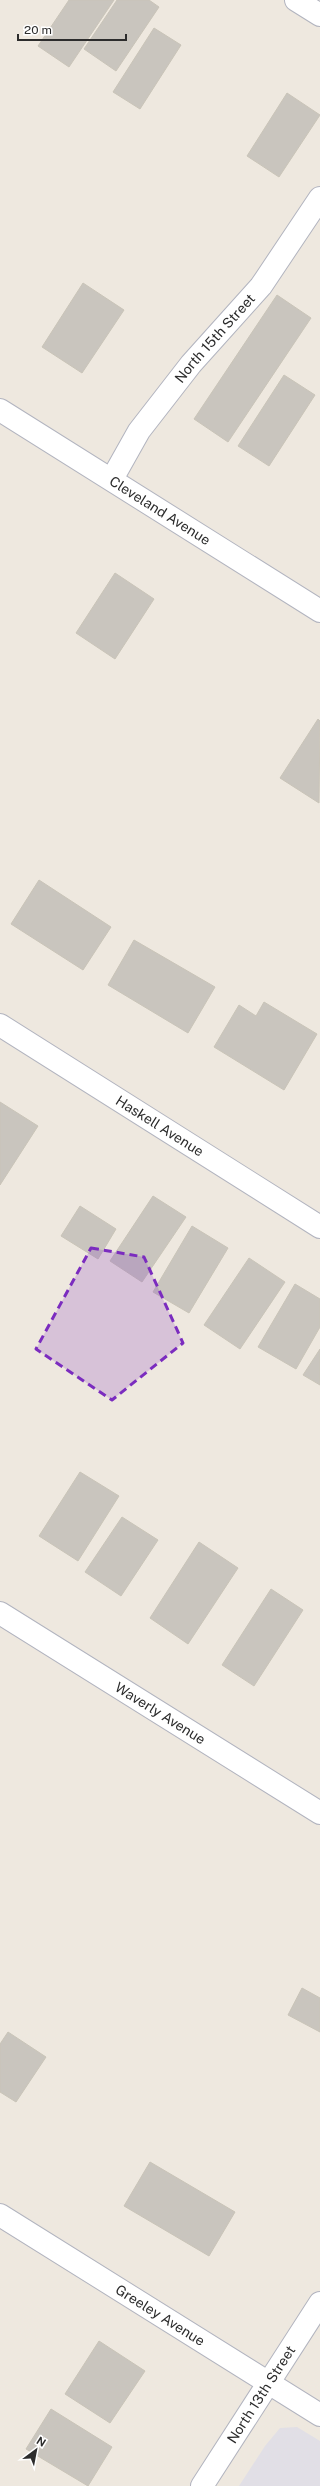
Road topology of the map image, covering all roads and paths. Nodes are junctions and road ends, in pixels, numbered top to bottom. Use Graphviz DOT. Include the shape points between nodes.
graph roads {
  1 [pos="296,0"];
  2 [pos="320,15"];
  3 [pos="320,198"];
  4 [pos="0,410"];
  5 [pos="112,479"];
  6 [pos="320,611"];
  7 [pos="0,1025"];
  8 [pos="320,1227"];
  9 [pos="0,1613"];
  10 [pos="320,1813"];
  11 [pos="0,2215"];
  12 [pos="320,2303"];
  13 [pos="267,2383"];
  14 [pos="320,2415"];
  15 [pos="202,2486"];
  1 -- 2 [label="street"];
  3 -- 5 [label="street, North 15th Street" via="261,286 191,364 139,431"];
  4 -- 5 [label="street, Cleveland Avenue"];
  5 -- 6 [label="street, Cleveland Avenue"];
  7 -- 8 [label="street, Haskell Avenue"];
  9 -- 10 [label="street, Waverly Avenue"];
  11 -- 13 [label="street, Greeley Avenue"];
  12 -- 13 [label="street, North 13th Street"];
  13 -- 14 [label="street, Greeley Avenue"];
  13 -- 15 [label="street, North 13th Street"];
}
